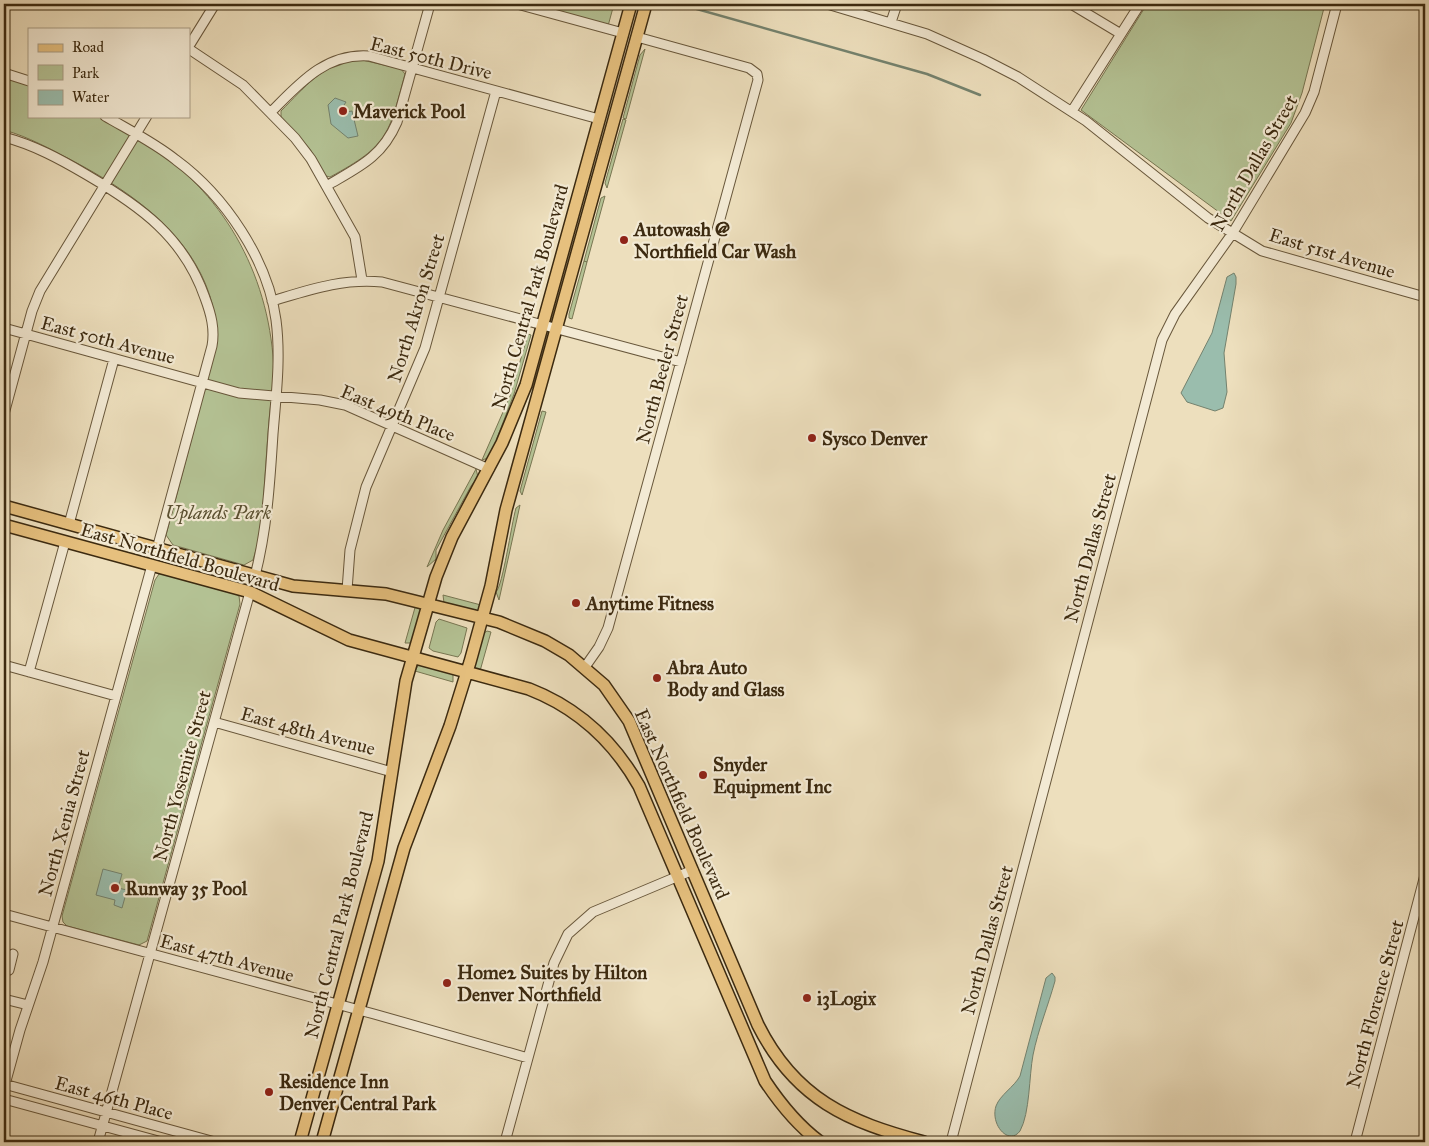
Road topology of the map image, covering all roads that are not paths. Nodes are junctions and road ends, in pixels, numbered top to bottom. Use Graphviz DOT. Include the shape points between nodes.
graph roads {
  1 [pos="214,4"];
  2 [pos="430,4"];
  3 [pos="517,4"];
  4 [pos="631,4"];
  5 [pos="646,4"];
  6 [pos="827,4"];
  7 [pos="897,4"];
  8 [pos="1071,4"];
  9 [pos="1140,4"];
  10 [pos="1337,4"];
  11 [pos="890,22"];
  12 [pos="623,33"];
  13 [pos="1121,34"];
  14 [pos="637,37"];
  15 [pos="190,46"];
  16 [pos="190,49"];
  17 [pos="412,68"];
  18 [pos="4,73"];
  19 [pos="28,80"];
  20 [pos="496,91"];
  21 [pos="1072,111"];
  22 [pos="271,112"];
  23 [pos="108,118"];
  24 [pos="146,118"];
  25 [pos="599,119"];
  26 [pos="136,134"];
  27 [pos="4,137"];
  28 [pos="105,185"];
  29 [pos="328,185"];
  30 [pos="1232,234"];
  31 [pos="362,280"];
  32 [pos="439,296"];
  33 [pos="1425,297"];
  34 [pos="272,301"];
  35 [pos="542,324"];
  36 [pos="4,328"];
  37 [pos="557,328"];
  38 [pos="26,334"];
  39 [pos="114,358"];
  40 [pos="681,362"];
  41 [pos="203,383"];
  42 [pos="276,397"];
  43 [pos="4,414"];
  44 [pos="392,426"];
  45 [pos="489,469"];
  46 [pos="4,506"];
  47 [pos="69,524"];
  48 [pos="4,525"];
  49 [pos="65,542"];
  50 [pos="157,549"];
  51 [pos="152,565"];
  52 [pos="255,576"];
  53 [pos="347,590"];
  54 [pos="250,592"];
  55 [pos="429,603"];
  56 [pos="482,618"];
  57 [pos="413,657"];
  58 [pos="4,665"];
  59 [pos="585,667"];
  60 [pos="29,672"];
  61 [pos="467,672"];
  62 [pos="116,696"];
  63 [pos="214,722"];
  64 [pos="392,772"];
  65 [pos="693,870"];
  66 [pos="1425,875"];
  67 [pos="677,876"];
  68 [pos="4,914"];
  69 [pos="53,928"];
  70 [pos="13,954"];
  71 [pos="150,954"];
  72 [pos="4,968"];
  73 [pos="4,998"];
  74 [pos="28,1005"];
  75 [pos="338,1005"];
  76 [pos="359,1010"];
  77 [pos="528,1058"];
  78 [pos="4,1086"];
  79 [pos="4,1099"];
  80 [pos="106,1112"];
  81 [pos="103,1126"];
  82 [pos="952,1139"];
  83 [pos="98,1142"];
  84 [pos="162,1142"];
  85 [pos="215,1142"];
  86 [pos="300,1142"];
  87 [pos="322,1142"];
  88 [pos="505,1142"];
  89 [pos="820,1142"];
  90 [pos="924,1142"];
  91 [pos="1355,1142"];
  1 -- 15 [label="street"];
  2 -- 17 [label="street"];
  3 -- 12 [label="street"];
  4 -- 12 [label="main road, North Central Park Boulevard"];
  5 -- 14 [label="main road, North Central Park Boulevard"];
  6 -- 11 [label="street, East 51st Avenue"];
  7 -- 11 [label="street"];
  8 -- 13 [label="street"];
  9 -- 13 [label="street"];
  10 -- 30 [label="street, North Dallas Street" via="1308,106"];
  11 -- 21 [label="street, East 51st Avenue" via="995,64"];
  12 -- 25 [label="main road, North Central Park Boulevard"];
  13 -- 21 [label="street"];
  14 -- 37 [label="main road, North Central Park Boulevard"];
  14 -- 40 [label="street, North Beeler Street" via="749,68 757,74 758,84"];
  16 -- 22 [label="street" via="243,86"];
  17 -- 20 [label="street, East 50th Drive"];
  17 -- 22 [label="street, East 50th Drive" via="369,56 334,60 307,77"];
  17 -- 29 [label="street" via="391,137 381,151"];
  18 -- 19 [label="street"];
  20 -- 25 [label="street, East 50th Drive"];
  20 -- 32 [label="street, North Akron Street"];
  21 -- 30 [label="street, East 51st Avenue" via="1193,208"];
  22 -- 29 [label="street" via="295,138"];
  23 -- 26 [label="street"];
  24 -- 26 [label="street"];
  25 -- 35 [label="main road, North Central Park Boulevard"];
  26 -- 28 [label="street"];
  26 -- 34 [label="street" via="176,159 198,178 237,226 264,276"];
  27 -- 28 [label="street" via="46,152"];
  28 -- 38 [label="street" via="40,291"];
  28 -- 41 [label="street" via="141,209 165,232 186,258 198,281 214,333"];
  29 -- 31 [label="street" via="355,237"];
  30 -- 33 [label="street, East 51st Avenue" via="1272,256"];
  30 -- 82 [label="street, North Dallas Street" via="1175,314 1159,349"];
  31 -- 32 [label="street" via="405,286"];
  31 -- 34 [label="street" via="322,286"];
  32 -- 35 [label="street"];
  32 -- 44 [label="street, North Akron Street" via="425,348"];
  34 -- 42 [label="street" via="278,343"];
  35 -- 37 [label="street"];
  35 -- 45 [label="main road, North Central Park Boulevard" via="517,408"];
  36 -- 38 [label="street, East 50th Avenue"];
  37 -- 40 [label="street"];
  37 -- 56 [label="main road, North Central Park Boulevard" via="506,510"];
  38 -- 39 [label="street, East 50th Avenue"];
  38 -- 43 [label="street"];
  39 -- 41 [label="street, East 50th Avenue"];
  39 -- 47 [label="street"];
  40 -- 59 [label="street, North Beeler Street" via="608,628"];
  41 -- 42 [label="street, East 49th Place" via="239,393"];
  41 -- 50 [label="street"];
  42 -- 44 [label="street, East 49th Place" via="345,405"];
  42 -- 52 [label="street" via="265,530"];
  44 -- 45 [label="street, East 49th Place"];
  44 -- 53 [label="street, North Akron Street" via="362,504 350,550"];
  45 -- 55 [label="main road, North Central Park Boulevard" via="452,537"];
  46 -- 47 [label="main road, East Northfield Boulevard"];
  47 -- 50 [label="main road, East Northfield Boulevard"];
  48 -- 49 [label="main road, East Northfield Boulevard"];
  49 -- 51 [label="main road, East Northfield Boulevard"];
  49 -- 60 [label="street"];
  50 -- 52 [label="main road, East Northfield Boulevard"];
  51 -- 54 [label="main road, East Northfield Boulevard"];
  51 -- 62 [label="street, North Xenia Street"];
  52 -- 53 [label="main road, East Northfield Boulevard" via="293,586"];
  53 -- 55 [label="main road, East Northfield Boulevard" via="378,592"];
  54 -- 57 [label="main road, East Northfield Boulevard" via="339,636"];
  54 -- 63 [label="street, North Yosemite Street"];
  55 -- 56 [label="main road, East Northfield Boulevard"];
  55 -- 57 [label="main road, North Central Park Boulevard"];
  56 -- 59 [label="main road, East Northfield Boulevard" via="545,641"];
  56 -- 61 [label="main road, North Central Park Boulevard"];
  57 -- 61 [label="main road, East Northfield Boulevard"];
  57 -- 64 [label="main road, North Central Park Boulevard" via="403,696"];
  58 -- 60 [label="street"];
  59 -- 65 [label="main road, East Northfield Boulevard" via="609,691 629,721"];
  60 -- 62 [label="street"];
  61 -- 67 [label="main road, East Northfield Boulevard" via="550,698 599,732 622,758 639,786"];
  61 -- 76 [label="main road, North Central Park Boulevard" via="407,839"];
  62 -- 69 [label="street, North Xenia Street"];
  63 -- 64 [label="street, East 48th Avenue"];
  63 -- 71 [label="street, North Yosemite Street"];
  64 -- 75 [label="main road, North Central Park Boulevard" via="379,855"];
  65 -- 67 [label="street"];
  65 -- 90 [label="main road, East Northfield Boulevard" via="758,1025 789,1072 812,1094 847,1117"];
  66 -- 91 [label="street, North Florence Street"];
  67 -- 77 [label="street" via="593,912 568,934 554,963"];
  67 -- 89 [label="main road, East Northfield Boulevard" via="758,1069 781,1104"];
  68 -- 69 [label="street, East 47th Avenue"];
  69 -- 71 [label="street, East 47th Avenue"];
  69 -- 74 [label="street, North Xenia Street"];
  70 -- 72 [label="street" via="9,970"];
  71 -- 75 [label="street, East 47th Avenue"];
  71 -- 80 [label="street, North Yosemite Street"];
  73 -- 74 [label="street"];
  74 -- 78 [label="street, North Xenia Street"];
  75 -- 76 [label="street, East 47th Avenue"];
  75 -- 86 [label="main road, North Central Park Boulevard"];
  76 -- 77 [label="street, East 47th Avenue"];
  76 -- 87 [label="main road, North Central Park Boulevard"];
  77 -- 88 [label="street"];
  78 -- 80 [label="street, East 46th Place"];
  79 -- 81 [label="street, East 46th Place"];
  80 -- 81 [label="street, North Yosemite Street"];
  80 -- 85 [label="street, East 46th Place"];
  81 -- 83 [label="street, North Yosemite Street"];
  81 -- 84 [label="street, East 46th Place"];
}
